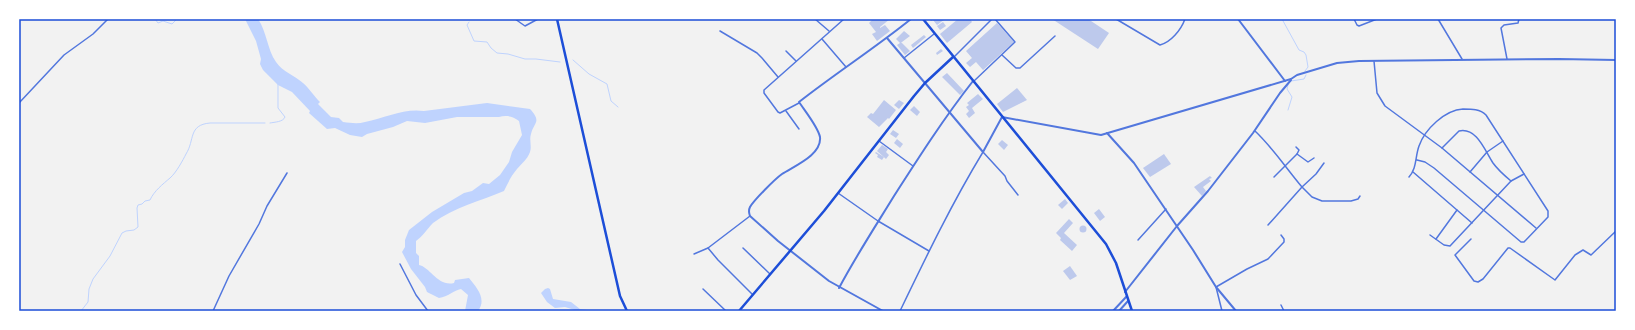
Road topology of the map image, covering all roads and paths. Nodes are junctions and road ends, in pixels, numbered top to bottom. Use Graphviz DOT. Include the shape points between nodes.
graph roads {
  1 [pos="108,19"];
  2 [pos="515,19"];
  3 [pos="538,19"];
  4 [pos="557,19"];
  5 [pos="815,19"];
  6 [pos="844,19"];
  7 [pos="911,19"];
  8 [pos="923,19"];
  9 [pos="992,19"];
  10 [pos="995,19"];
  11 [pos="1116,19"];
  12 [pos="1185,19"];
  13 [pos="1238,19"];
  14 [pos="1354,19"];
  15 [pos="1377,19"];
  16 [pos="1438,19"];
  17 [pos="1519,19"];
  18 [pos="720,31"];
  19 [pos="829,31"];
  20 [pos="934,34"];
  21 [pos="1055,36"];
  22 [pos="887,38"];
  23 [pos="822,39"];
  24 [pos="786,51"];
  25 [pos="1002,55"];
  26 [pos="953,57"];
  27 [pos="904,58"];
  28 [pos="1462,59"];
  29 [pos="1507,59"];
  30 [pos="1616,60"];
  31 [pos="796,61"];
  32 [pos="1374,61"];
  33 [pos="846,67"];
  34 [pos="778,77"];
  35 [pos="1291,79"];
  36 [pos="1285,80"];
  37 [pos="974,81"];
  38 [pos="925,83"];
  39 [pos="799,102"];
  40 [pos="19,103"];
  41 [pos="786,111"];
  42 [pos="949,111"];
  43 [pos="1002,117"];
  44 [pos="799,129"];
  45 [pos="1255,131"];
  46 [pos="1107,133"];
  47 [pos="1425,135"];
  48 [pos="878,141"];
  49 [pos="1503,142"];
  50 [pos="1296,147"];
  51 [pos="1442,148"];
  52 [pos="983,152"];
  53 [pos="1487,152"];
  54 [pos="1297,154"];
  55 [pos="1314,158"];
  56 [pos="1417,160"];
  57 [pos="1324,163"];
  58 [pos="913,166"];
  59 [pos="1285,166"];
  60 [pos="1413,172"];
  61 [pos="1470,172"];
  62 [pos="287,174"];
  63 [pos="1524,174"];
  64 [pos="1274,177"];
  65 [pos="1409,178"];
  66 [pos="1511,182"];
  67 [pos="1302,187"];
  68 [pos="838,193"];
  69 [pos="1018,195"];
  70 [pos="1360,196"];
  71 [pos="1498,196"];
  72 [pos="1166,209"];
  73 [pos="1457,210"];
  74 [pos="1484,211"];
  75 [pos="750,216"];
  76 [pos="878,221"];
  77 [pos="1473,224"];
  78 [pos="1268,225"];
  79 [pos="1177,226"];
  80 [pos="1536,228"];
  81 [pos="1616,231"];
  82 [pos="1281,235"];
  83 [pos="1430,235"];
  84 [pos="1436,239"];
  85 [pos="1471,239"];
  86 [pos="1138,240"];
  87 [pos="708,248"];
  88 [pos="743,248"];
  89 [pos="790,251"];
  90 [pos="929,252"];
  91 [pos="694,254"];
  92 [pos="400,264"];
  93 [pos="770,274"];
  94 [pos="839,288"];
  95 [pos="1216,288"];
  96 [pos="703,289"];
  97 [pos="1125,292"];
  98 [pos="753,294"];
  99 [pos="1127,296"];
  100 [pos="1128,301"];
  101 [pos="1281,305"];
  102 [pos="213,311"];
  103 [pos="428,311"];
  104 [pos="627,311"];
  105 [pos="726,311"];
  106 [pos="739,311"];
  107 [pos="883,311"];
  108 [pos="900,311"];
  109 [pos="1113,311"];
  110 [pos="1119,311"];
  111 [pos="1132,311"];
  112 [pos="1222,311"];
  113 [pos="1236,311"];
  114 [pos="1284,311"];
  1 -- 40 [label="street" via="93,34 64,55"];
  2 -- 3 [label="street" via="525,26"];
  4 -- 104 [label="main road" via="620,296"];
  5 -- 19 [label="street"];
  6 -- 19 [label="street"];
  7 -- 22 [label="street"];
  8 -- 20 [label="main road"];
  9 -- 26 [label="street"];
  10 -- 25 [label="street" via="1015,42"];
  11 -- 12 [label="street" via="1160,45 1179,31"];
  13 -- 36 [label="street"];
  14 -- 15 [label="street" via="1359,26"];
  16 -- 28 [label="street"];
  17 -- 29 [label="street" via="1518,23 1504,25 1501,28"];
  18 -- 34 [label="street" via="757,53"];
  19 -- 23 [label="street"];
  20 -- 26 [label="main road"];
  20 -- 27 [label="street"];
  21 -- 25 [label="street" via="1020,68 1016,68"];
  22 -- 27 [label="street"];
  22 -- 33 [label="street"];
  23 -- 31 [label="street"];
  23 -- 33 [label="street"];
  24 -- 31 [label="street"];
  25 -- 37 [label="street"];
  26 -- 37 [label="main road"];
  26 -- 38 [label="main road"];
  27 -- 38 [label="street"];
  28 -- 29 [label="street"];
  28 -- 32 [label="street"];
  29 -- 30 [label="street"];
  31 -- 34 [label="street"];
  32 -- 35 [label="street" via="1337,63"];
  32 -- 47 [label="street" via="1380,100"];
  33 -- 39 [label="street"];
  34 -- 41 [label="street" via="764,93 778,112"];
  35 -- 36 [label="street"];
  35 -- 45 [label="street"];
  36 -- 46 [label="street"];
  37 -- 42 [label="street"];
  37 -- 43 [label="main road"];
  38 -- 42 [label="street"];
  38 -- 48 [label="main road"];
  39 -- 41 [label="street"];
  39 -- 75 [label="street" via="818,130 819,144 812,155 784,172 771,184 750,206"];
  41 -- 44 [label="street"];
  42 -- 52 [label="street"];
  42 -- 58 [label="street"];
  43 -- 46 [label="street" via="1087,133"];
  43 -- 52 [label="street"];
  43 -- 97 [label="main road" via="1106,244 1116,263"];
  45 -- 59 [label="street" via="1272,147"];
  45 -- 79 [label="street"];
  46 -- 72 [label="street" via="1134,162"];
  47 -- 49 [label="street" via="1450,113 1472,109 1486,115"];
  47 -- 51 [label="street"];
  47 -- 56 [label="street" via="1419,147"];
  48 -- 58 [label="street"];
  48 -- 68 [label="main road"];
  49 -- 53 [label="street"];
  49 -- 63 [label="street"];
  50 -- 54 [label="street" via="1299,150"];
  51 -- 53 [label="street" via="1462,130 1473,134"];
  51 -- 61 [label="street"];
  52 -- 69 [label="street"];
  52 -- 90 [label="street" via="943,220"];
  53 -- 61 [label="street"];
  53 -- 66 [label="street" via="1494,164"];
  54 -- 55 [label="street" via="1308,162"];
  54 -- 59 [label="street"];
  56 -- 60 [label="street"];
  56 -- 74 [label="street" via="1434,168"];
  57 -- 67 [label="street"];
  58 -- 76 [label="street"];
  59 -- 64 [label="street"];
  59 -- 67 [label="street"];
  60 -- 65 [label="street"];
  60 -- 73 [label="street"];
  61 -- 71 [label="street"];
  62 -- 102 [label="street" via="229,276"];
  63 -- 66 [label="street"];
  63 -- 80 [label="street" via="1548,213 1548,217"];
  66 -- 71 [label="street"];
  67 -- 70 [label="street" via="1312,197 1322,201 1351,201"];
  67 -- 78 [label="street"];
  68 -- 76 [label="street"];
  68 -- 89 [label="main road"];
  71 -- 74 [label="street"];
  71 -- 80 [label="street"];
  72 -- 79 [label="street"];
  72 -- 86 [label="street"];
  73 -- 77 [label="street"];
  73 -- 84 [label="street"];
  74 -- 77 [label="street"];
  74 -- 80 [label="street" via="1521,242 1524,242"];
  75 -- 87 [label="street"];
  75 -- 89 [label="street"];
  76 -- 90 [label="street"];
  76 -- 94 [label="street"];
  77 -- 84 [label="street" via="1449,247"];
  79 -- 95 [label="street"];
  79 -- 97 [label="street"];
  81 -- 85 [label="street" via="1591,255 1583,250 1575,255 1555,280 1508,248 1483,278 1478,282 1474,281 1455,255"];
  82 -- 95 [label="street" via="1284,242 1269,258"];
  83 -- 84 [label="street"];
  87 -- 91 [label="street"];
  87 -- 98 [label="street"];
  88 -- 93 [label="street"];
  89 -- 93 [label="main road"];
  89 -- 94 [label="street"];
  90 -- 108 [label="street"];
  92 -- 103 [label="street" via="416,295"];
  93 -- 98 [label="main road"];
  94 -- 107 [label="street"];
  95 -- 112 [label="street"];
  95 -- 113 [label="street"];
  96 -- 105 [label="street"];
  97 -- 99 [label="main road"];
  98 -- 106 [label="main road"];
  99 -- 100 [label="main road"];
  99 -- 109 [label="street"];
  100 -- 110 [label="street"];
  100 -- 111 [label="main road"];
  101 -- 114 [label="street"];
}
